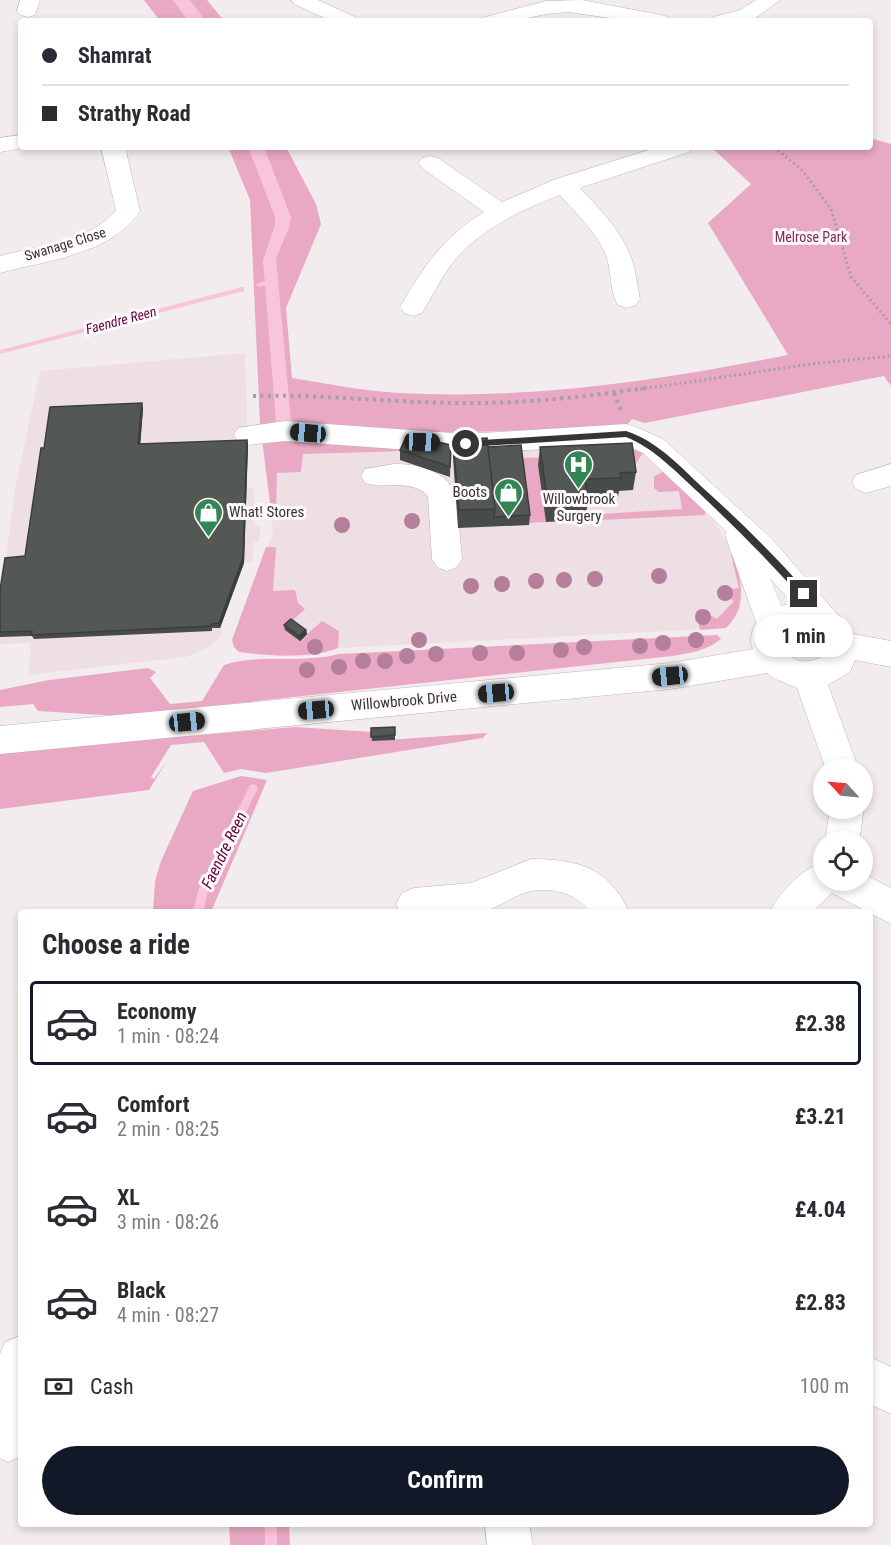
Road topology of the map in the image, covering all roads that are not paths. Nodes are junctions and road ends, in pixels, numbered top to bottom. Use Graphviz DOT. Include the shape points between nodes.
graph roads {
  1 [pos="300,0"];
  2 [pos="348,0"];
  3 [pos="770,0"];
  4 [pos="566,3"];
  5 [pos="338,18"];
  6 [pos="502,18"];
  7 [pos="646,18"];
  8 [pos="735,18"];
  9 [pos="18,143"];
  10 [pos="0,146"];
  11 [pos="114,150"];
  12 [pos="652,152"];
  13 [pos="430,163"];
  14 [pos="565,185"];
  15 [pos="500,212"];
  16 [pos="0,265"];
  17 [pos="627,299"];
  18 [pos="413,307"];
  19 [pos="248,435"];
  20 [pos="375,476"];
  21 [pos="730,518"];
  22 [pos="447,559"];
  23 [pos="824,621"];
  24 [pos="772,622"];
  25 [pos="843,645"];
  26 [pos="891,654"];
  27 [pos="772,659"];
  28 [pos="809,677"];
  29 [pos="0,740"];
  30 [pos="839,759"];
  31 [pos="813,888"];
  32 [pos="864,891"];
  33 [pos="414,904"];
  34 [pos="891,908"];
  35 [pos="610,909"];
  36 [pos="791,909"];
  37 [pos="18,1374"];
  38 [pos="873,1380"];
  39 [pos="891,1392"];
  40 [pos="10,1440"];
  41 [pos="507,1527"];
  42 [pos="510,1545"];
  1 -- 5 [label="street"];
  2 -- 5 [label="street"];
  3 -- 8 [label="street"];
  4 -- 6 [label="street"];
  4 -- 7 [label="street"];
  9 -- 10 [label="street"];
  11 -- 16 [label="street, Swanage Close" via="128,211 122,221 94,238"];
  12 -- 14 [label="street"];
  13 -- 15 [label="street"];
  14 -- 15 [label="street"];
  14 -- 17 [label="street" via="596,220 619,258"];
  15 -- 18 [label="street" via="453,248"];
  19 -- 21 [label="street" via="285,431 466,444 626,434 653,446"];
  20 -- 22 [label="street" via="424,476 436,484 442,493"];
  21 -- 23 [label="street" via="762,547"];
  21 -- 24 [label="street" via="744,542"];
  23 -- 24 [label="street" via="802,613"];
  23 -- 25 [label="street" via="840,636"];
  24 -- 27 [label="street" via="765,640"];
  25 -- 26 [label="street"];
  25 -- 28 [label="street" via="839,663 832,670"];
  27 -- 28 [label="street" via="789,672"];
  27 -- 29 [label="street, Willowbrook Drive" via="670,676"];
  28 -- 30 [label="street"];
  31 -- 36 [label="street"];
  32 -- 34 [label="street"];
  33 -- 35 [label="street" via="472,899 531,876 555,875 580,881 596,891"];
  37 -- 40 [label="street"];
  38 -- 39 [label="street"];
  41 -- 42 [label="street"];
}
